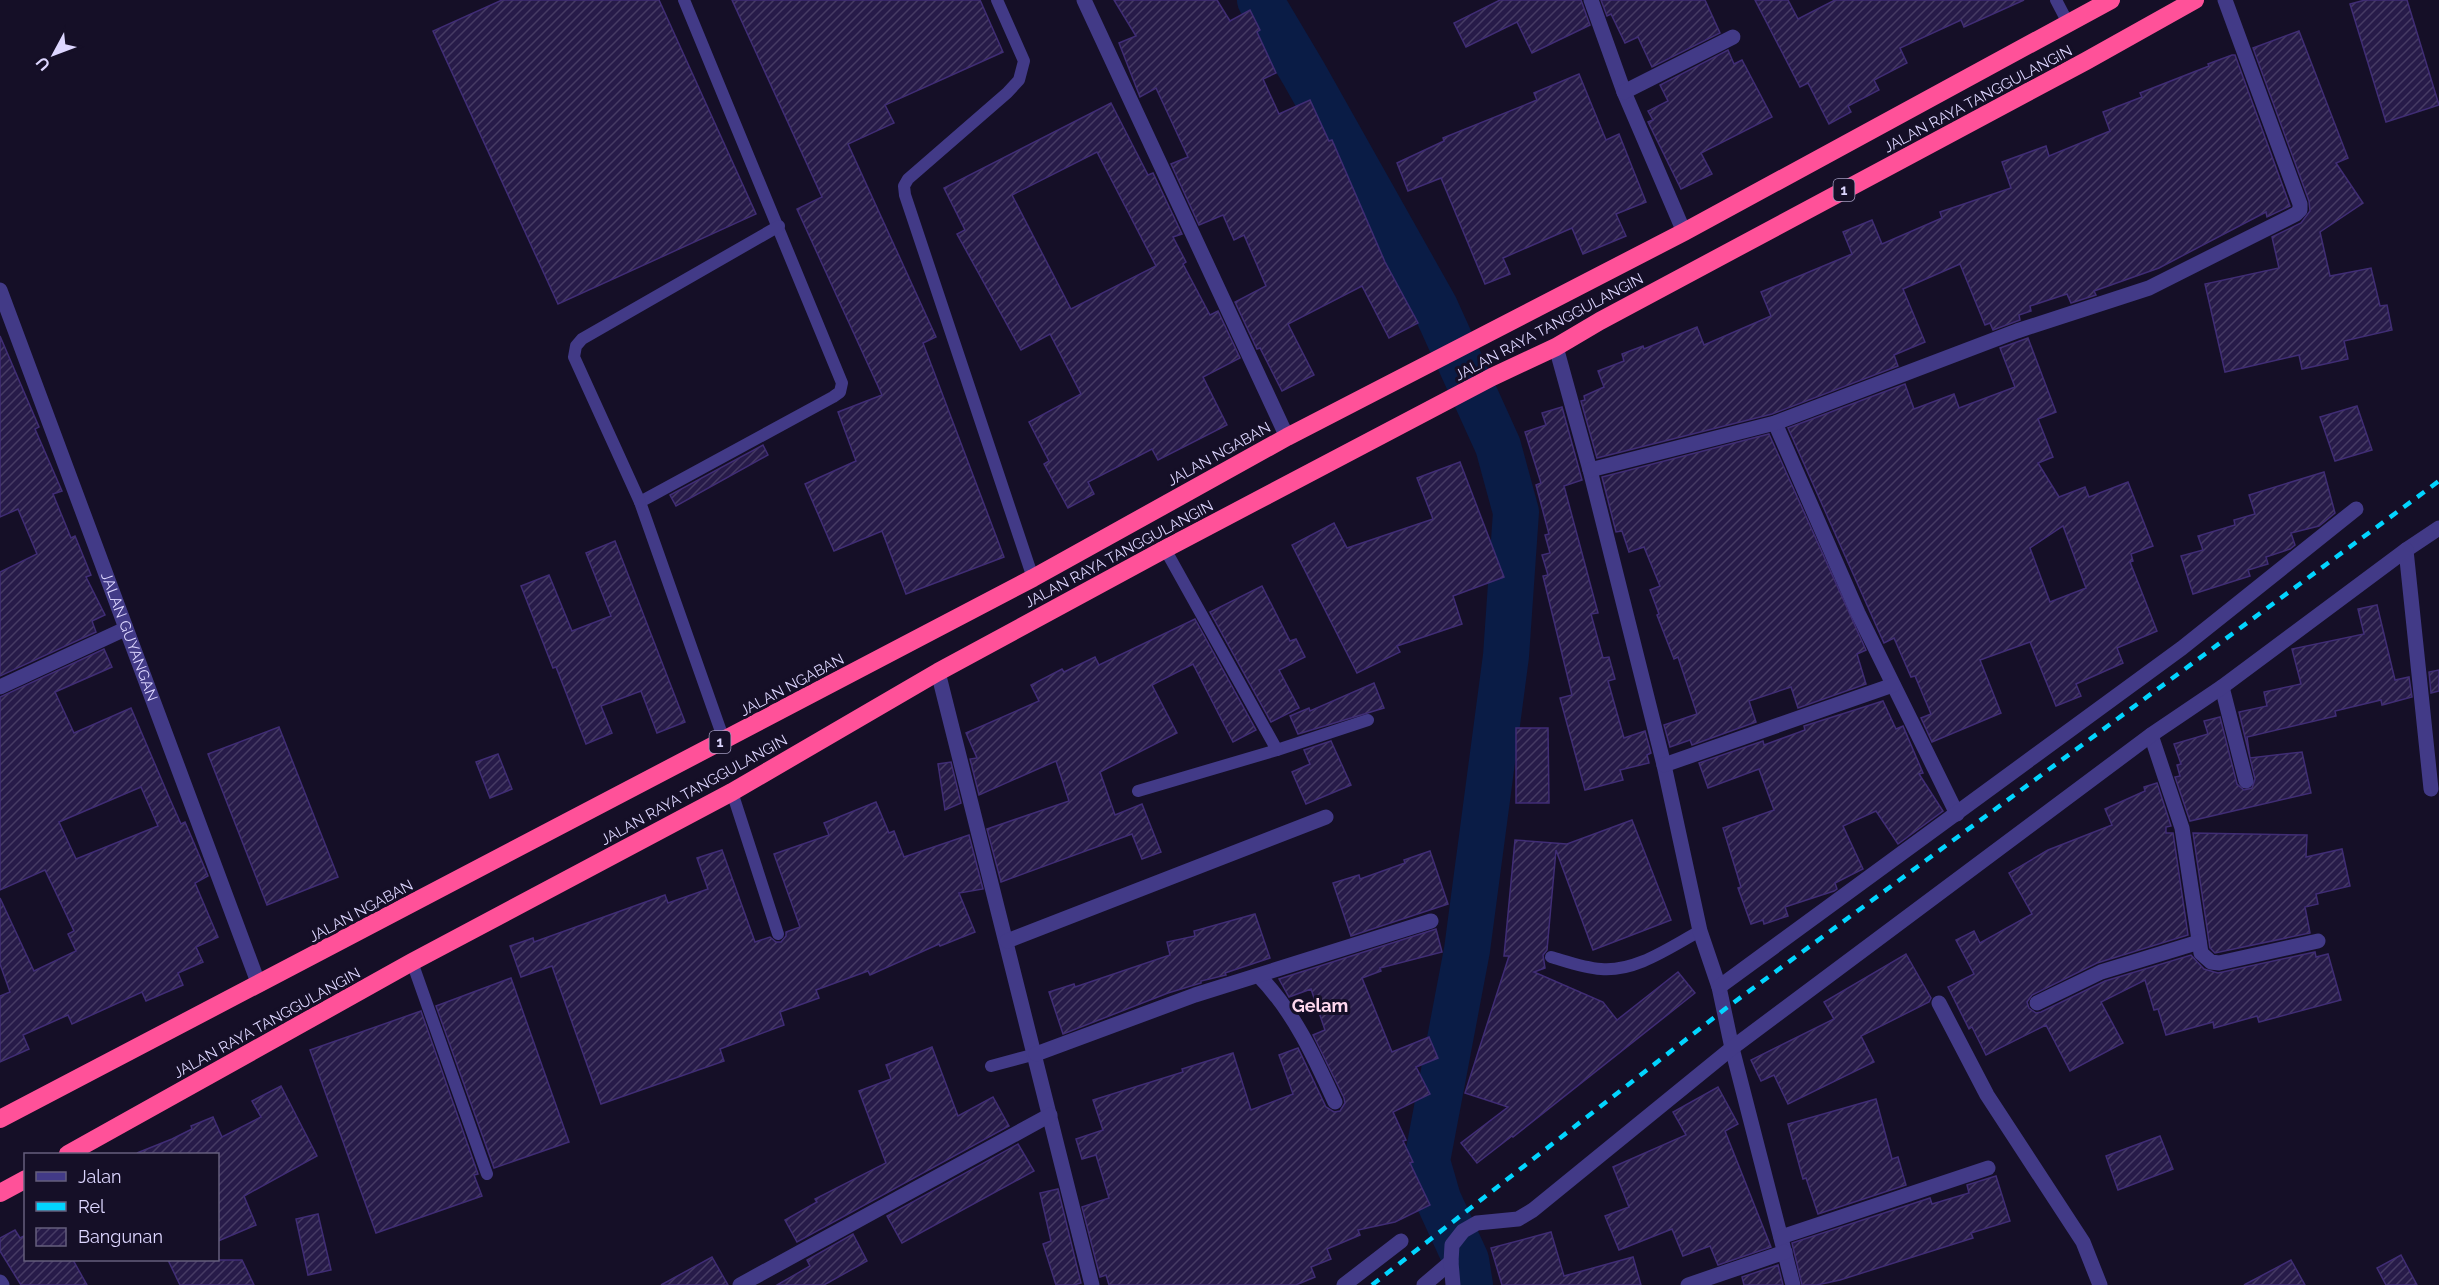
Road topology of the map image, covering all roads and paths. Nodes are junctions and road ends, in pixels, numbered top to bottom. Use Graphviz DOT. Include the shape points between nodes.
graph roads {
  1 [pos="684,0"];
  2 [pos="997,0"];
  3 [pos="1083,0"];
  4 [pos="1591,0"];
  5 [pos="2056,0"];
  6 [pos="2194,0"];
  7 [pos="2225,0"];
  8 [pos="2107,1"];
  9 [pos="2068,23"];
  10 [pos="1733,37"];
  11 [pos="1624,92"];
  12 [pos="778,226"];
  13 [pos="1683,232"];
  14 [pos="0,290"];
  15 [pos="1556,347"];
  16 [pos="1437,360"];
  17 [pos="1774,423"];
  18 [pos="1287,437"];
  19 [pos="1590,470"];
  20 [pos="640,501"];
  21 [pos="2356,509"];
  22 [pos="2439,528"];
  23 [pos="1165,549"];
  24 [pos="2406,550"];
  25 [pos="1033,578"];
  26 [pos="125,629"];
  27 [pos="938,672"];
  28 [pos="1893,685"];
  29 [pos="0,687"];
  30 [pos="2222,687"];
  31 [pos="1368,720"];
  32 [pos="2151,735"];
  33 [pos="724,740"];
  34 [pos="1277,750"];
  35 [pos="1664,765"];
  36 [pos="2246,780"];
  37 [pos="2431,789"];
  38 [pos="1138,791"];
  39 [pos="732,792"];
  40 [pos="1958,814"];
  41 [pos="1326,817"];
  42 [pos="1431,921"];
  43 [pos="1700,931"];
  44 [pos="778,934"];
  45 [pos="1007,941"];
  46 [pos="2318,941"];
  47 [pos="2199,942"];
  48 [pos="1551,957"];
  49 [pos="412,962"];
  50 [pos="1259,976"];
  51 [pos="259,985"];
  52 [pos="1719,987"];
  53 [pos="1939,1003"];
  54 [pos="2037,1003"];
  55 [pos="1732,1048"];
  56 [pos="1036,1054"];
  57 [pos="991,1066"];
  58 [pos="1335,1102"];
  59 [pos="1050,1115"];
  60 [pos="0,1119"];
  61 [pos="72,1153"];
  62 [pos="1988,1168"];
  63 [pos="488,1174"];
  64 [pos="24,1180"];
  65 [pos="0,1193"];
  66 [pos="1401,1241"];
  67 [pos="1783,1245"];
  68 [pos="1451,1262"];
  69 [pos="740,1285"];
  70 [pos="1092,1285"];
  71 [pos="1344,1285"];
  72 [pos="1424,1285"];
  73 [pos="1454,1285"];
  74 [pos="1688,1285"];
  75 [pos="1793,1285"];
  76 [pos="2100,1285"];
  1 -- 12 [label="lane"];
  2 -- 25 [label="lane" via="1024,62 1019,80 904,186"];
  3 -- 18 [label="street"];
  4 -- 11 [label="street"];
  5 -- 9 [label="lane"];
  6 -- 15 [label="highway, JALAN RAYA TANGGULANGIN / 1"];
  7 -- 17 [label="street" via="2300,204 2296,214 2150,288 2017,332"];
  8 -- 9 [label="highway, JALAN RAYA TANGGULANGIN / 1"];
  9 -- 13 [label="highway, JALAN RAYA TANGGULANGIN / 1"];
  10 -- 11 [label="street"];
  11 -- 13 [label="street"];
  12 -- 20 [label="lane" via="576,346 574,357"];
  12 -- 20 [label="lane" via="842,383 840,392"];
  13 -- 16 [label="highway, JALAN RAYA TANGGULANGIN / 1"];
  14 -- 26 [label="street, JALAN GUYANGAN"];
  15 -- 19 [label="street"];
  15 -- 23 [label="highway, JALAN RAYA TANGGULANGIN / 1"];
  16 -- 18 [label="highway, JALAN NGABAN / 1"];
  17 -- 19 [label="street"];
  17 -- 28 [label="street"];
  18 -- 25 [label="highway, JALAN NGABAN / 1"];
  19 -- 35 [label="street"];
  20 -- 33 [label="lane"];
  21 -- 40 [label="street" via="2182,648"];
  22 -- 24 [label="street"];
  23 -- 27 [label="highway, JALAN RAYA TANGGULANGIN / 1"];
  23 -- 34 [label="lane"];
  24 -- 30 [label="street"];
  24 -- 37 [label="street"];
  25 -- 33 [label="highway, JALAN NGABAN / 1"];
  26 -- 29 [label="street"];
  26 -- 51 [label="street, JALAN GUYANGAN"];
  27 -- 39 [label="highway, JALAN RAYA TANGGULANGIN / 1"];
  27 -- 45 [label="street"];
  28 -- 35 [label="street"];
  28 -- 40 [label="street"];
  30 -- 32 [label="street"];
  30 -- 36 [label="street"];
  31 -- 34 [label="lane"];
  32 -- 47 [label="street" via="2182,828"];
  32 -- 55 [label="street"];
  33 -- 51 [label="highway, JALAN NGABAN / 1"];
  34 -- 38 [label="lane"];
  35 -- 43 [label="street"];
  39 -- 44 [label="lane"];
  39 -- 49 [label="highway, JALAN RAYA TANGGULANGIN / 1"];
  40 -- 52 [label="street"];
  41 -- 45 [label="street"];
  42 -- 50 [label="street"];
  43 -- 48 [label="lane" via="1623,967 1603,970"];
  43 -- 52 [label="street"];
  45 -- 56 [label="street"];
  46 -- 47 [label="street" via="2219,963 2200,953"];
  47 -- 54 [label="street" via="2101,972"];
  49 -- 61 [label="highway, JALAN RAYA TANGGULANGIN / 1"];
  49 -- 63 [label="lane"];
  50 -- 56 [label="street"];
  50 -- 58 [label="street" via="1297,1024"];
  51 -- 60 [label="highway, JALAN NGABAN / 1"];
  52 -- 55 [label="street"];
  53 -- 76 [label="street" via="1987,1095 2083,1242"];
  55 -- 67 [label="street"];
  55 -- 68 [label="street" via="1533,1210 1518,1219 1477,1223 1463,1232 1452,1245"];
  56 -- 57 [label="lane"];
  56 -- 59 [label="street"];
  59 -- 69 [label="street"];
  59 -- 70 [label="street"];
  62 -- 67 [label="street"];
  64 -- 65 [label="highway"];
  66 -- 71 [label="street"];
  67 -- 74 [label="street"];
  67 -- 75 [label="street"];
  68 -- 72 [label="street"];
  68 -- 73 [label="street"];
}
